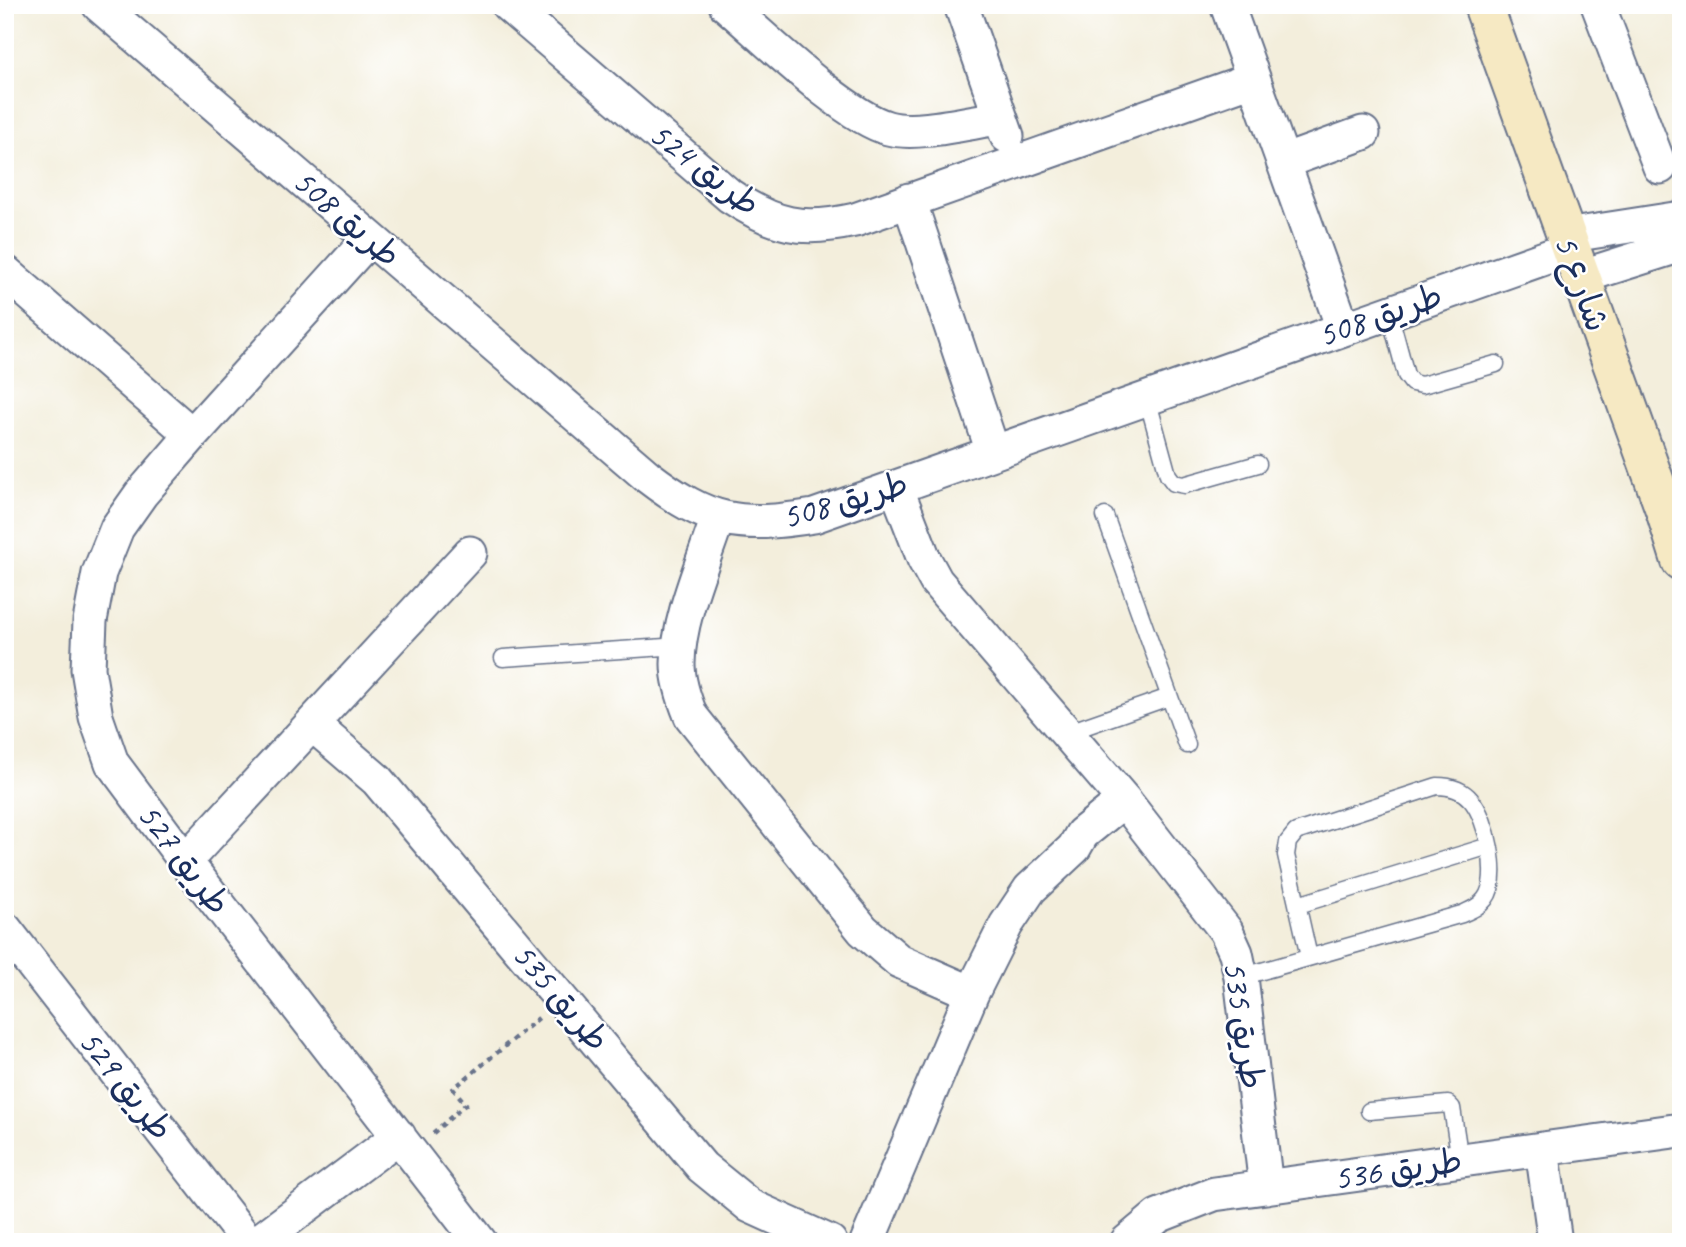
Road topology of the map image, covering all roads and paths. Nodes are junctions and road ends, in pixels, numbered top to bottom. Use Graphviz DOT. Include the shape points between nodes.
graph roads {
  1 [pos="99,5"];
  2 [pos="508,5"];
  3 [pos="726,5"];
  4 [pos="961,5"];
  5 [pos="1483,5"];
  6 [pos="1598,5"];
  7 [pos="1231,6"];
  8 [pos="1253,79"];
  9 [pos="1000,118"];
  10 [pos="1363,133"];
  11 [pos="1016,162"];
  12 [pos="1283,162"];
  13 [pos="1660,167"];
  14 [pos="909,200"];
  15 [pos="1681,218"];
  16 [pos="370,238"];
  17 [pos="1681,245"];
  18 [pos="1572,254"];
  19 [pos="5,272"];
  20 [pos="1390,312"];
  21 [pos="1343,328"];
  22 [pos="1496,364"];
  23 [pos="1147,398"];
  24 [pos="192,435"];
  25 [pos="993,452"];
  26 [pos="1258,464"];
  27 [pos="896,487"];
  28 [pos="1105,516"];
  29 [pos="718,517"];
  30 [pos="470,553"];
  31 [pos="1681,561"];
  32 [pos="680,646"];
  33 [pos="503,657"];
  34 [pos="1169,697"];
  35 [pos="312,723"];
  36 [pos="1066,733"];
  37 [pos="1186,745"];
  38 [pos="1129,806"];
  39 [pos="1489,846"];
  40 [pos="184,862"];
  41 [pos="1298,905"];
  42 [pos="5,929"];
  43 [pos="1309,957"];
  44 [pos="1241,977"];
  45 [pos="972,993"];
  46 [pos="563,998"];
  47 [pos="1369,1111"];
  48 [pos="1681,1130"];
  49 [pos="435,1132"];
  50 [pos="399,1136"];
  51 [pos="1542,1149"];
  52 [pos="1460,1160"];
  53 [pos="1266,1187"];
  54 [pos="248,1242"];
  55 [pos="258,1242"];
  56 [pos="480,1242"];
  57 [pos="830,1242"];
  58 [pos="867,1242"];
  59 [pos="1127,1242"];
  60 [pos="1555,1242"];
  1 -- 16 [label="street, طريق 508"];
  2 -- 14 [label="street, طريق 524" via="757,215 789,226 822,227"];
  3 -- 9 [label="street" via="857,115 878,124 910,129"];
  4 -- 9 [label="street"];
  5 -- 18 [label="street, شارع 5"];
  6 -- 13 [label="street"];
  7 -- 8 [label="street"];
  8 -- 11 [label="street, طريق 524"];
  8 -- 12 [label="street"];
  9 -- 11 [label="street"];
  10 -- 12 [label="street"];
  11 -- 14 [label="street, طريق 524"];
  12 -- 21 [label="street"];
  14 -- 25 [label="street"];
  15 -- 18 [label="street"];
  16 -- 24 [label="street, طريق 527"];
  16 -- 29 [label="street, طريق 508" via="646,476 680,501"];
  17 -- 18 [label="street"];
  18 -- 20 [label="street, طريق 508"];
  18 -- 31 [label="street, شارع 5"];
  19 -- 24 [label="street"];
  20 -- 21 [label="street, طريق 508"];
  20 -- 22 [label="lane" via="1412,383 1422,385"];
  21 -- 23 [label="street, طريق 508"];
  23 -- 25 [label="street, طريق 508"];
  23 -- 26 [label="lane" via="1174,483 1184,485"];
  24 -- 40 [label="street, طريق 527" via="117,528 99,573 88,669 96,717 112,763"];
  25 -- 27 [label="street, طريق 508"];
  27 -- 29 [label="street, طريق 508" via="814,516 766,523"];
  27 -- 36 [label="street, طريق 535" via="936,580"];
  28 -- 34 [label="lane"];
  29 -- 32 [label="street"];
  30 -- 35 [label="street"];
  32 -- 33 [label="lane"];
  32 -- 45 [label="street" via="681,691 691,716 863,930 899,961"];
  34 -- 36 [label="lane"];
  34 -- 37 [label="lane"];
  35 -- 40 [label="street"];
  35 -- 46 [label="street, طريق 535" via="377,780"];
  36 -- 38 [label="street, طريق 535"];
  38 -- 44 [label="street, طريق 535" via="1226,931"];
  38 -- 45 [label="street" via="1088,828 1017,905"];
  39 -- 41 [label="lane"];
  39 -- 41 [label="lane" via="1471,799 1449,786 1437,786 1296,832 1286,855"];
  39 -- 43 [label="lane" via="1492,886 1475,908"];
  40 -- 50 [label="street, طريق 527"];
  41 -- 43 [label="lane"];
  42 -- 54 [label="street, طريق 529"];
  43 -- 44 [label="lane"];
  44 -- 53 [label="street, طريق 535"];
  45 -- 58 [label="street"];
  46 -- 49 [label="path" via="453,1089 466,1104"];
  46 -- 57 [label="street, طريق 535" via="717,1181 750,1206"];
  47 -- 52 [label="lane" via="1448,1104"];
  48 -- 51 [label="street, طريق 536"];
  50 -- 55 [label="street"];
  50 -- 56 [label="street, طريق 527"];
  51 -- 52 [label="street, طريق 536"];
  51 -- 60 [label="street"];
  52 -- 53 [label="street, طريق 536"];
  53 -- 59 [label="street, طريق 536" via="1214,1194 1169,1211"];
}
